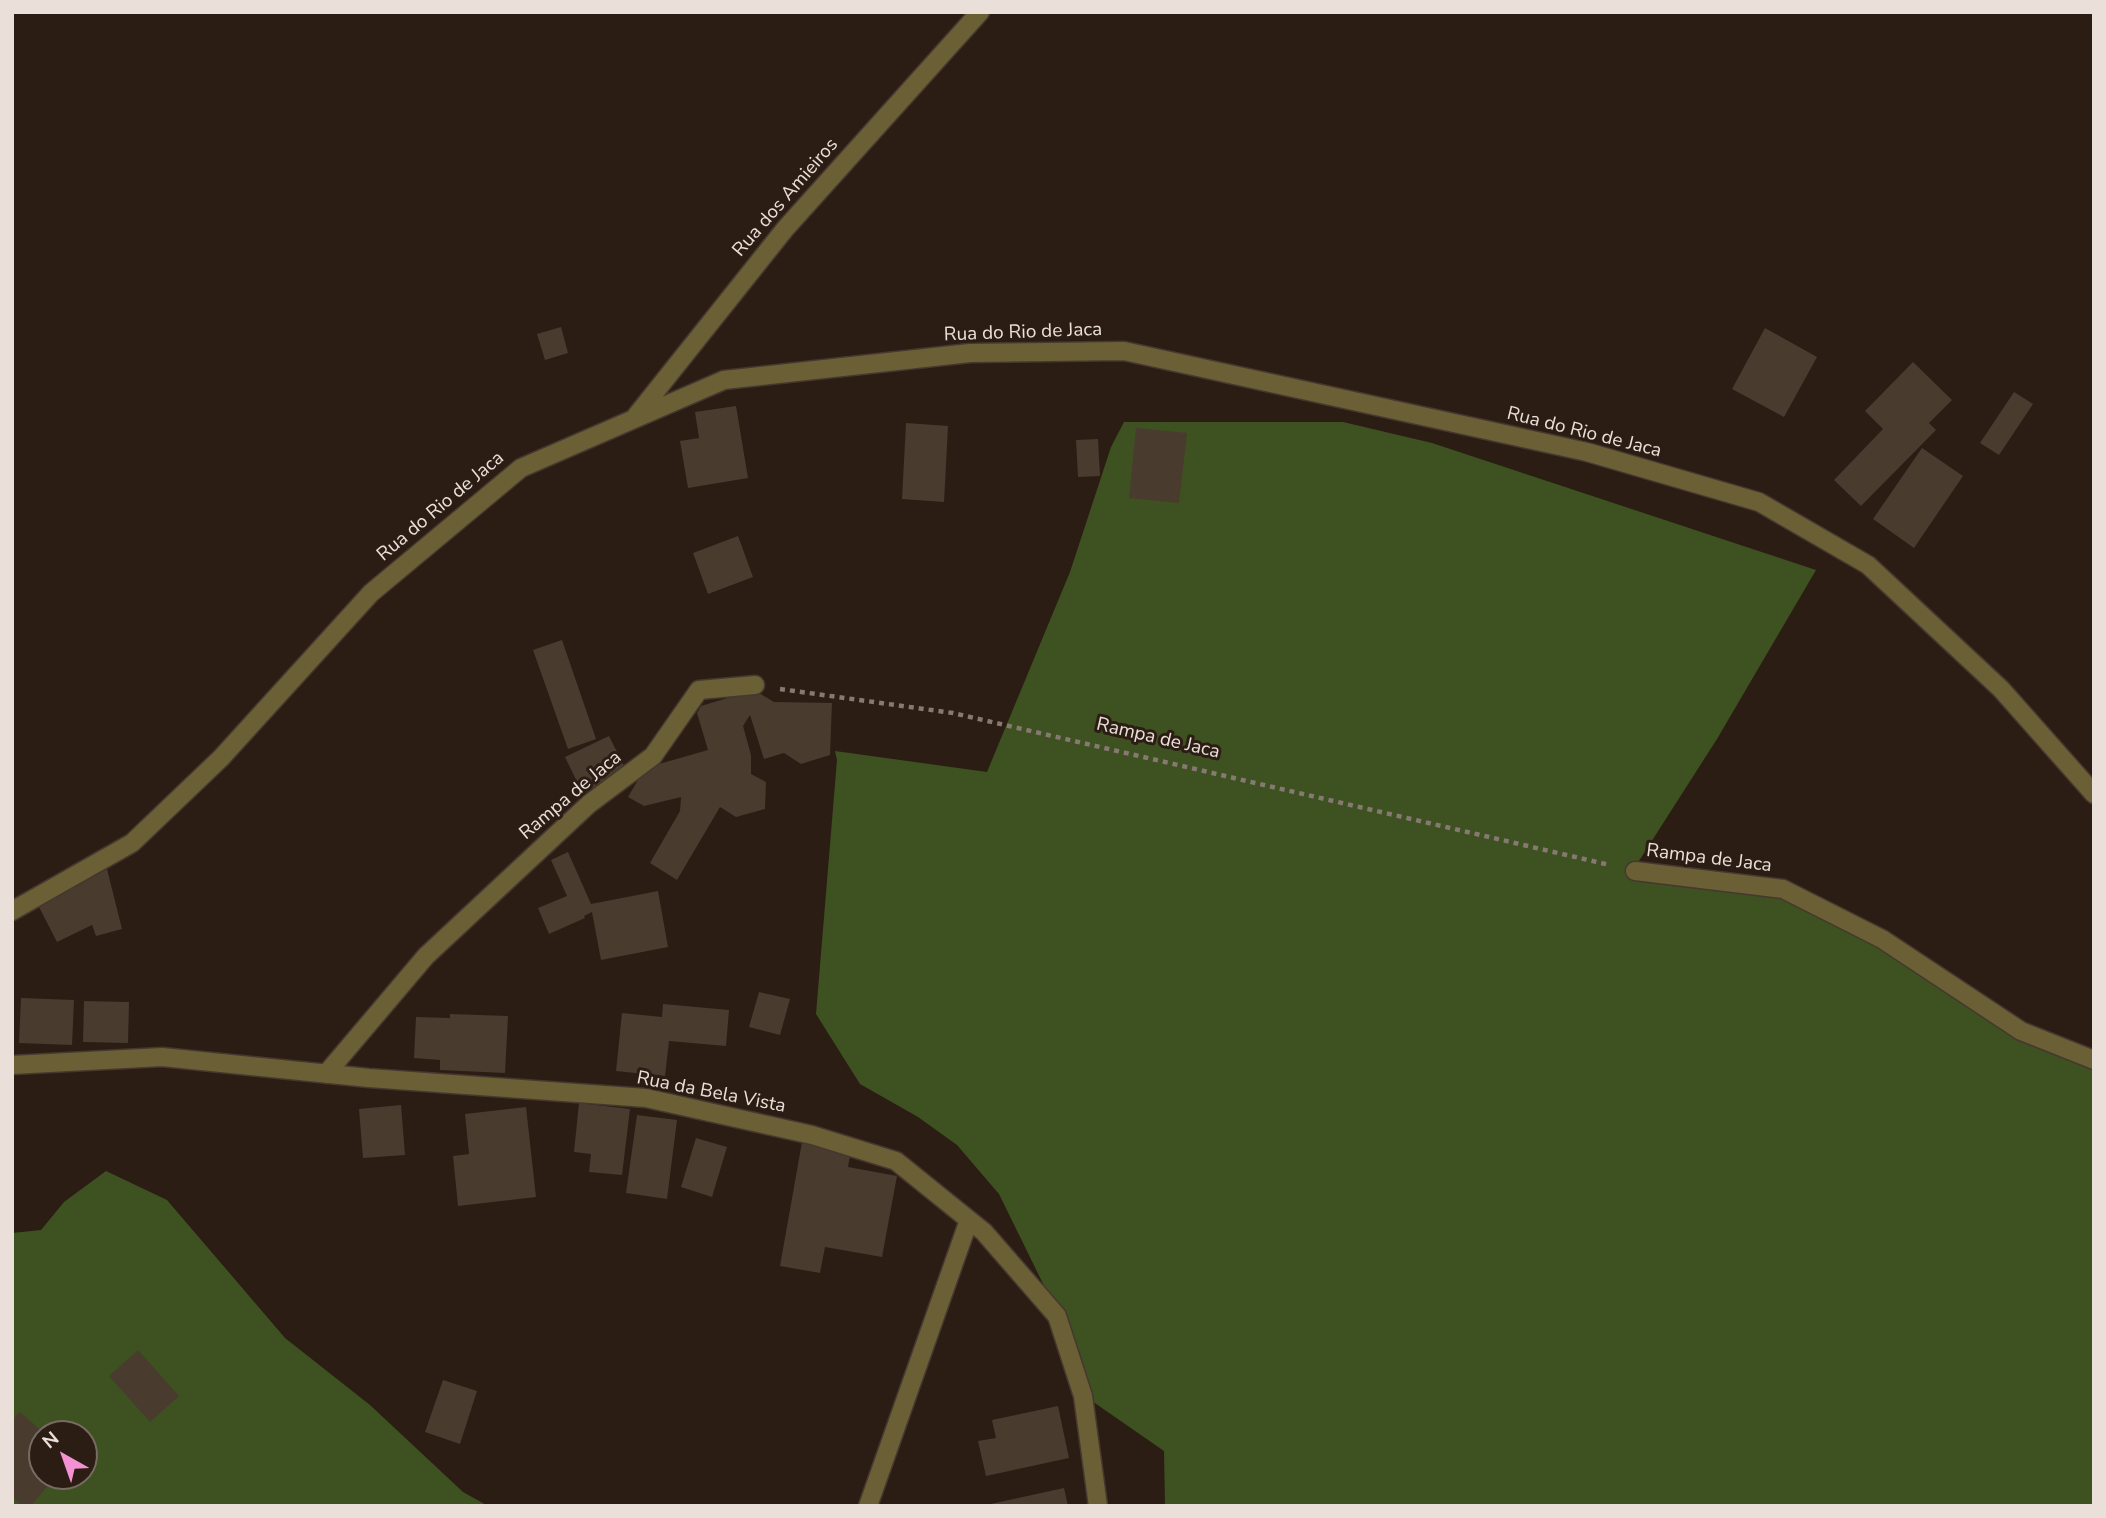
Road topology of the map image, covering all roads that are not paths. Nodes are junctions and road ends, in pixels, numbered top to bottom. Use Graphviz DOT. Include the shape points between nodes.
graph roads {
  1 [pos="980,12"];
  2 [pos="634,419"];
  3 [pos="755,685"];
  4 [pos="2094,794"];
  5 [pos="1635,871"];
  6 [pos="12,911"];
  7 [pos="2094,1060"];
  8 [pos="12,1065"];
  9 [pos="326,1074"];
  10 [pos="969,1220"];
  11 [pos="868,1506"];
  12 [pos="1098,1506"];
  1 -- 2 [label="street, Rua dos Amieiros" via="785,229"];
  2 -- 4 [label="street, Rua do Rio de Jaca" via="724,380 970,354 1124,351 1587,452 1759,502 1868,565 2001,690"];
  2 -- 6 [label="street, Rua do Rio de Jaca" via="521,467 371,593 222,758 132,843"];
  3 -- 9 [label="street, Rampa de Jaca" via="699,690 653,756 589,804 426,956"];
  5 -- 7 [label="street, Rampa de Jaca" via="1783,889 1882,939 2021,1031"];
  8 -- 9 [label="street, Rua da Bela Vista" via="162,1057"];
  9 -- 10 [label="street, Rua da Bela Vista" via="646,1098 799,1132 896,1161"];
  10 -- 11 [label="street"];
  10 -- 12 [label="street, Rua da Bela Vista" via="1057,1316 1083,1396"];
}
